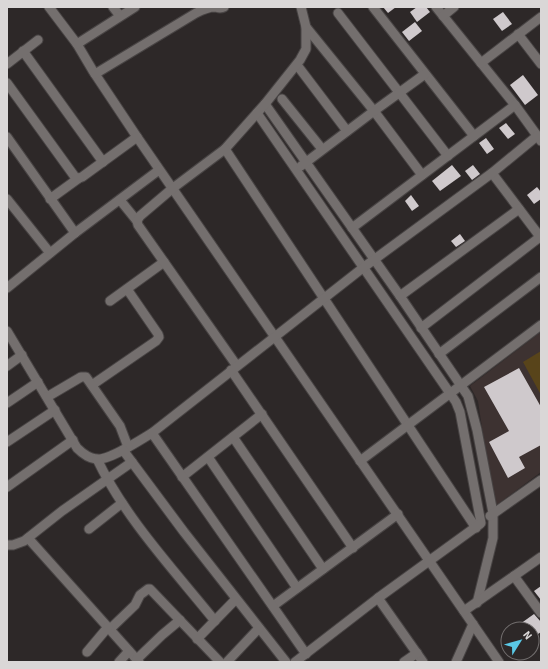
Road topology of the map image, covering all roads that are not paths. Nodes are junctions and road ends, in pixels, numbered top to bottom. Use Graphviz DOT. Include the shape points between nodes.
graph roads {
  1 [pos="49,7"];
  2 [pos="113,7"];
  3 [pos="135,7"];
  4 [pos="216,7"];
  5 [pos="224,7"];
  6 [pos="301,7"];
  7 [pos="373,7"];
  8 [pos="436,7"];
  9 [pos="454,7"];
  10 [pos="338,13"];
  11 [pos="120,16"];
  12 [pos="443,16"];
  13 [pos="541,17"];
  14 [pos="306,27"];
  15 [pos="518,34"];
  16 [pos="38,40"];
  17 [pos="77,44"];
  18 [pos="23,51"];
  19 [pos="481,63"];
  20 [pos="7,64"];
  21 [pos="541,64"];
  22 [pos="297,65"];
  23 [pos="94,73"];
  24 [pos="425,74"];
  25 [pos="7,83"];
  26 [pos="400,93"];
  27 [pos="282,98"];
  28 [pos="265,104"];
  29 [pos="515,105"];
  30 [pos="374,110"];
  31 [pos="257,112"];
  32 [pos="347,131"];
  33 [pos="474,136"];
  34 [pos="7,137"];
  35 [pos="136,137"];
  36 [pos="539,138"];
  37 [pos="225,149"];
  38 [pos="322,149"];
  39 [pos="448,156"];
  40 [pos="103,162"];
  41 [pos="306,162"];
  42 [pos="297,169"];
  43 [pos="159,170"];
  44 [pos="492,173"];
  45 [pos="422,175"];
  46 [pos="79,178"];
  47 [pos="172,188"];
  48 [pos="7,199"];
  49 [pos="50,199"];
  50 [pos="120,200"];
  51 [pos="519,209"];
  52 [pos="137,221"];
  53 [pos="352,228"];
  54 [pos="75,234"];
  55 [pos="541,238"];
  56 [pos="50,253"];
  57 [pos="374,260"];
  58 [pos="164,262"];
  59 [pos="364,267"];
  60 [pos="541,277"];
  61 [pos="8,283"];
  62 [pos="127,288"];
  63 [pos="400,296"];
  64 [pos="324,298"];
  65 [pos="110,301"];
  66 [pos="541,325"];
  67 [pos="421,328"];
  68 [pos="7,331"];
  69 [pos="275,337"];
  70 [pos="439,354"];
  71 [pos="22,356"];
  72 [pos="7,366"];
  73 [pos="234,368"];
  74 [pos="38,382"];
  75 [pos="92,385"];
  76 [pos="461,385"];
  77 [pos="451,393"];
  78 [pos="47,397"];
  79 [pos="7,403"];
  80 [pos="55,410"];
  81 [pos="262,414"];
  82 [pos="409,425"];
  83 [pos="152,433"];
  84 [pos="233,437"];
  85 [pos="72,440"];
  86 [pos="7,442"];
  87 [pos="125,448"];
  88 [pos="208,456"];
  89 [pos="97,459"];
  90 [pos="360,461"];
  91 [pos="132,462"];
  92 [pos="182,477"];
  93 [pos="106,479"];
  94 [pos="541,480"];
  95 [pos="7,487"];
  96 [pos="122,503"];
  97 [pos="493,513"];
  98 [pos="398,514"];
  99 [pos="478,526"];
  100 [pos="89,529"];
  101 [pos="28,538"];
  102 [pos="7,545"];
  103 [pos="353,548"];
  104 [pos="541,558"];
  105 [pos="430,561"];
  106 [pos="323,569"];
  107 [pos="514,576"];
  108 [pos="298,588"];
  109 [pos="378,598"];
  110 [pos="236,599"];
  111 [pos="477,602"];
  112 [pos="273,606"];
  113 [pos="464,611"];
  114 [pos="541,613"];
  115 [pos="180,620"];
  116 [pos="215,621"];
  117 [pos="473,624"];
  118 [pos="109,628"];
  119 [pos="259,628"];
  120 [pos="197,639"];
  121 [pos="129,651"];
  122 [pos="86,652"];
  123 [pos="417,653"];
  124 [pos="306,654"];
  125 [pos="138,661"];
  126 [pos="119,662"];
  127 [pos="220,662"];
  128 [pos="227,662"];
  129 [pos="286,662"];
  130 [pos="295,662"];
  131 [pos="404,662"];
  132 [pos="424,662"];
  133 [pos="456,662"];
  134 [pos="499,662"];
  1 -- 17 [label="street"];
  2 -- 11 [label="street"];
  3 -- 11 [label="street"];
  4 -- 5 [label="street"];
  4 -- 23 [label="street" via="196,13"];
  6 -- 14 [label="street"];
  7 -- 24 [label="street"];
  8 -- 12 [label="street"];
  9 -- 12 [label="street"];
  10 -- 26 [label="street"];
  11 -- 17 [label="street"];
  12 -- 19 [label="street"];
  13 -- 15 [label="street"];
  14 -- 22 [label="street" via="306,49"];
  14 -- 30 [label="street"];
  15 -- 19 [label="street"];
  15 -- 21 [label="street"];
  16 -- 18 [label="street"];
  17 -- 23 [label="street"];
  18 -- 20 [label="street"];
  18 -- 40 [label="street"];
  19 -- 29 [label="street"];
  22 -- 28 [label="street"];
  22 -- 32 [label="street"];
  23 -- 35 [label="street"];
  24 -- 26 [label="street"];
  24 -- 33 [label="street"];
  25 -- 46 [label="street" via="73,176"];
  26 -- 30 [label="street"];
  26 -- 39 [label="street"];
  27 -- 38 [label="street"];
  28 -- 31 [label="street"];
  28 -- 41 [label="street"];
  29 -- 33 [label="street"];
  29 -- 36 [label="street"];
  30 -- 32 [label="street"];
  30 -- 45 [label="street"];
  31 -- 37 [label="street"];
  31 -- 42 [label="street"];
  32 -- 38 [label="street"];
  33 -- 39 [label="street"];
  34 -- 49 [label="street"];
  35 -- 40 [label="street"];
  35 -- 43 [label="street"];
  36 -- 44 [label="street"];
  37 -- 47 [label="street"];
  37 -- 64 [label="street"];
  38 -- 41 [label="street"];
  39 -- 45 [label="street"];
  40 -- 46 [label="street"];
  41 -- 42 [label="street"];
  41 -- 53 [label="street"];
  42 -- 59 [label="street"];
  43 -- 47 [label="street"];
  43 -- 50 [label="street"];
  44 -- 51 [label="street"];
  44 -- 57 [label="street"];
  45 -- 53 [label="street"];
  46 -- 49 [label="street"];
  47 -- 52 [label="street"];
  47 -- 69 [label="street"];
  48 -- 56 [label="street"];
  49 -- 54 [label="street"];
  50 -- 52 [label="street"];
  50 -- 54 [label="street"];
  51 -- 55 [label="street"];
  51 -- 63 [label="street"];
  52 -- 58 [label="street"];
  53 -- 57 [label="street"];
  54 -- 56 [label="street"];
  55 -- 67 [label="street"];
  56 -- 61 [label="street"];
  57 -- 59 [label="street"];
  57 -- 63 [label="street"];
  58 -- 62 [label="street"];
  58 -- 73 [label="street"];
  59 -- 64 [label="street"];
  59 -- 77 [label="street"];
  60 -- 70 [label="street"];
  62 -- 65 [label="street"];
  62 -- 75 [label="street" via="159,337"];
  63 -- 67 [label="street"];
  64 -- 69 [label="street"];
  64 -- 82 [label="street"];
  66 -- 76 [label="street"];
  67 -- 70 [label="street"];
  68 -- 71 [label="street"];
  69 -- 73 [label="street"];
  69 -- 90 [label="street"];
  70 -- 76 [label="street"];
  71 -- 72 [label="street"];
  71 -- 74 [label="street"];
  73 -- 81 [label="street"];
  73 -- 83 [label="street"];
  74 -- 78 [label="street"];
  74 -- 79 [label="street"];
  75 -- 78 [label="street" via="86,377 81,377"];
  75 -- 87 [label="street" via="120,426"];
  76 -- 77 [label="street"];
  76 -- 97 [label="street" via="471,404 476,424"];
  77 -- 82 [label="street"];
  77 -- 99 [label="street" via="460,412"];
  78 -- 80 [label="street"];
  80 -- 85 [label="street"];
  80 -- 86 [label="street"];
  81 -- 84 [label="street"];
  81 -- 103 [label="street"];
  82 -- 90 [label="street"];
  82 -- 99 [label="street"];
  83 -- 87 [label="street"];
  83 -- 92 [label="street"];
  84 -- 88 [label="street"];
  84 -- 106 [label="street"];
  85 -- 89 [label="street" via="82,453"];
  85 -- 95 [label="street"];
  87 -- 89 [label="street"];
  87 -- 91 [label="street"];
  88 -- 92 [label="street"];
  88 -- 108 [label="street"];
  89 -- 93 [label="street"];
  90 -- 98 [label="street"];
  91 -- 93 [label="street"];
  91 -- 110 [label="street"];
  92 -- 112 [label="street"];
  93 -- 96 [label="street"];
  93 -- 101 [label="street"];
  94 -- 97 [label="street"];
  96 -- 100 [label="street"];
  96 -- 116 [label="street"];
  97 -- 99 [label="street"];
  97 -- 111 [label="street" via="493,538"];
  98 -- 103 [label="street"];
  98 -- 105 [label="street"];
  99 -- 105 [label="street"];
  101 -- 102 [label="street" via="19,544"];
  101 -- 118 [label="street"];
  103 -- 106 [label="street"];
  104 -- 107 [label="street"];
  105 -- 109 [label="street"];
  105 -- 113 [label="street"];
  106 -- 108 [label="street"];
  107 -- 111 [label="street"];
  107 -- 114 [label="street"];
  108 -- 112 [label="street"];
  109 -- 123 [label="street"];
  109 -- 124 [label="street"];
  110 -- 116 [label="street"];
  110 -- 119 [label="street"];
  111 -- 113 [label="street"];
  112 -- 124 [label="street"];
  113 -- 117 [label="street"];
  115 -- 118 [label="street" via="154,592 148,589 135,605"];
  115 -- 120 [label="street"];
  115 -- 125 [label="street"];
  116 -- 120 [label="street"];
  117 -- 133 [label="street"];
  117 -- 134 [label="street"];
  118 -- 121 [label="street"];
  118 -- 122 [label="street"];
  119 -- 128 [label="street"];
  119 -- 129 [label="street"];
  120 -- 127 [label="street"];
  121 -- 125 [label="street"];
  121 -- 126 [label="street"];
  123 -- 131 [label="street"];
  123 -- 132 [label="street"];
  124 -- 130 [label="street"];
}
